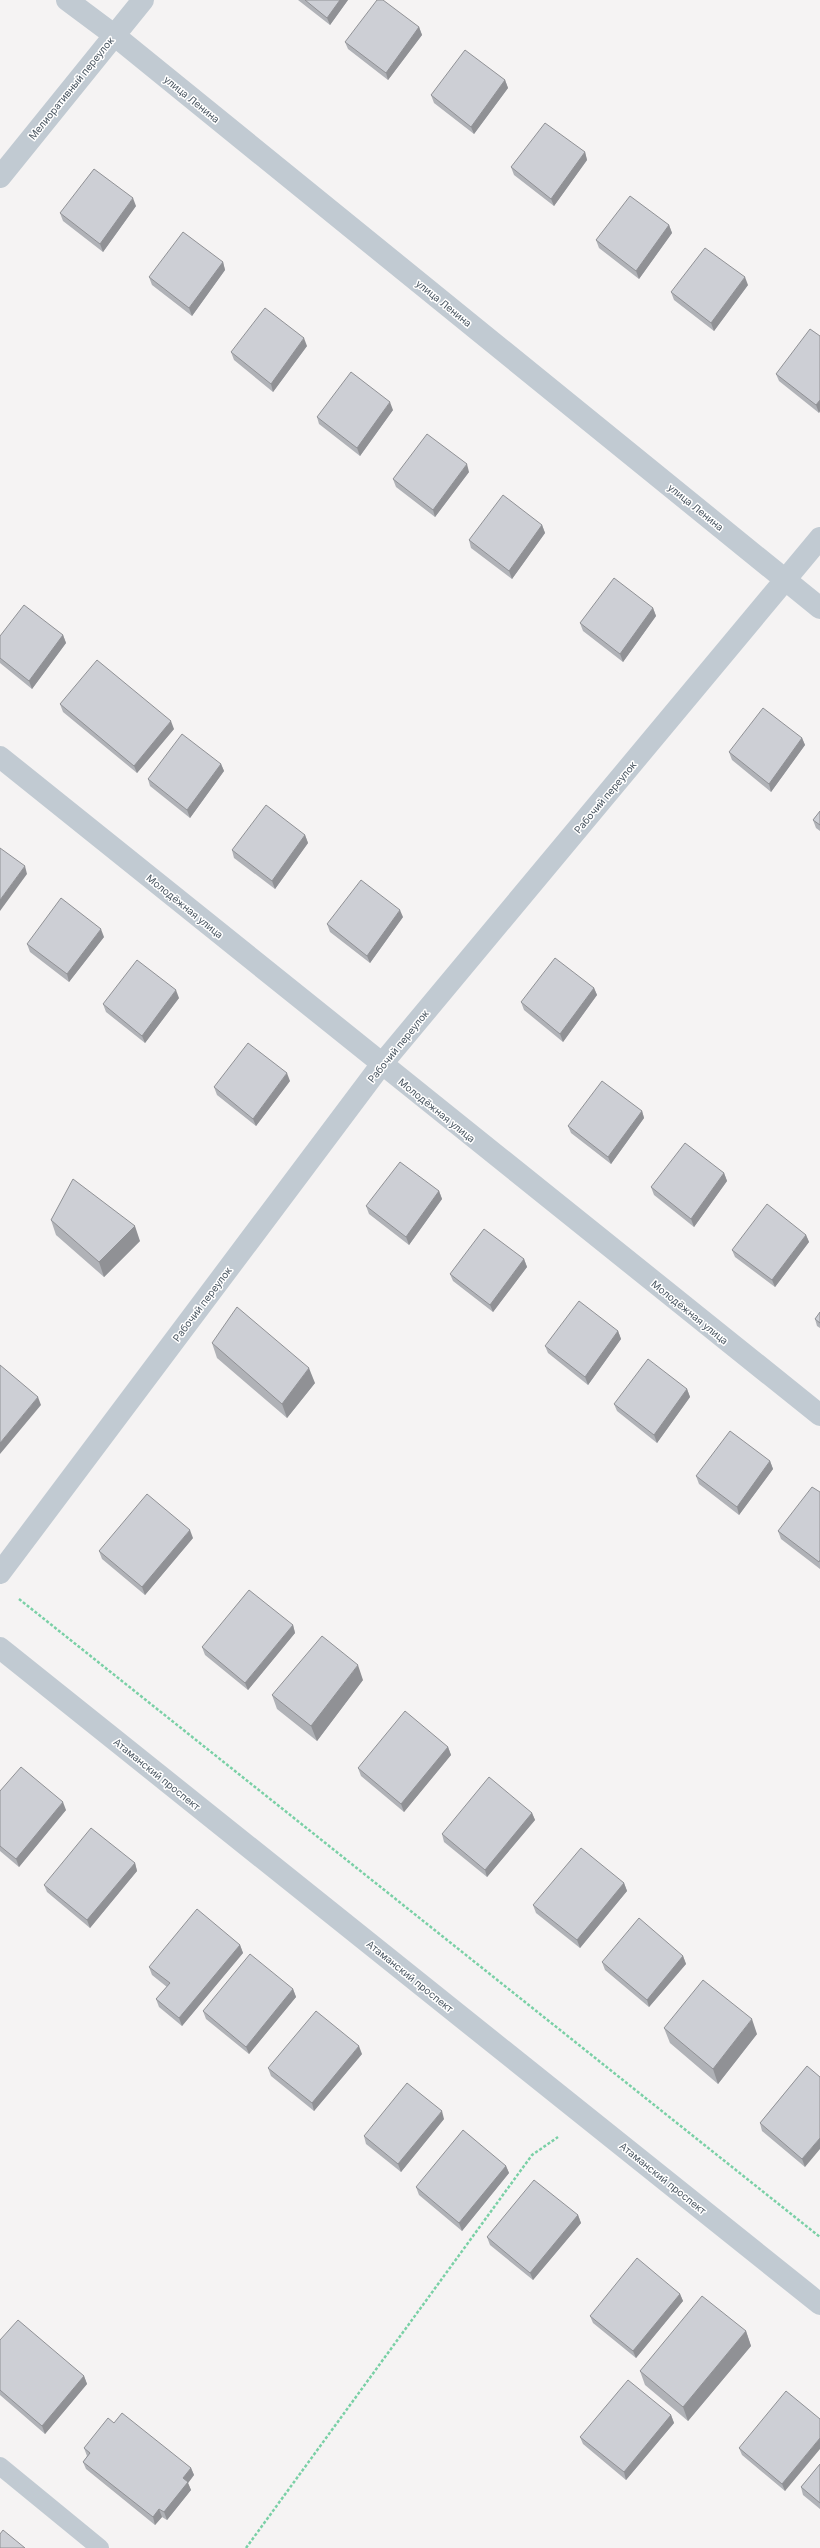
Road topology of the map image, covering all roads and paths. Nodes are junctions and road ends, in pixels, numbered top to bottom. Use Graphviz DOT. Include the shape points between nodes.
graph roads {
  1 [pos="67,0"];
  2 [pos="143,0"];
  3 [pos="114,35"];
  4 [pos="0,177"];
  5 [pos="820,538"];
  6 [pos="786,581"];
  7 [pos="820,608"];
  8 [pos="0,757"];
  9 [pos="382,1065"];
  10 [pos="820,1415"];
  11 [pos="0,1573"];
  12 [pos="17,1597"];
  13 [pos="0,1648"];
  14 [pos="587,2117"];
  15 [pos="820,2237"];
  16 [pos="820,2304"];
  17 [pos="0,2466"];
  18 [pos="100,2548"];
  19 [pos="246,2548"];
  1 -- 3 [label="street, улица Ленина"];
  2 -- 3 [label="street, Мелиоративный переулок"];
  3 -- 4 [label="street, Мелиоративный переулок"];
  3 -- 6 [label="street, улица Ленина"];
  5 -- 6 [label="street, Рабочий переулок"];
  6 -- 7 [label="street, улица Ленина"];
  6 -- 9 [label="street, Рабочий переулок"];
  8 -- 9 [label="street, Молодёжная улица"];
  9 -- 10 [label="street, Молодёжная улица"];
  9 -- 11 [label="street, Рабочий переулок"];
  12 -- 15 [label="path"];
  13 -- 14 [label="street, Атаманский проспект"];
  14 -- 16 [label="street, Атаманский проспект"];
  14 -- 19 [label="path" via="532,2155"];
  17 -- 18 [label="lane"];
}
